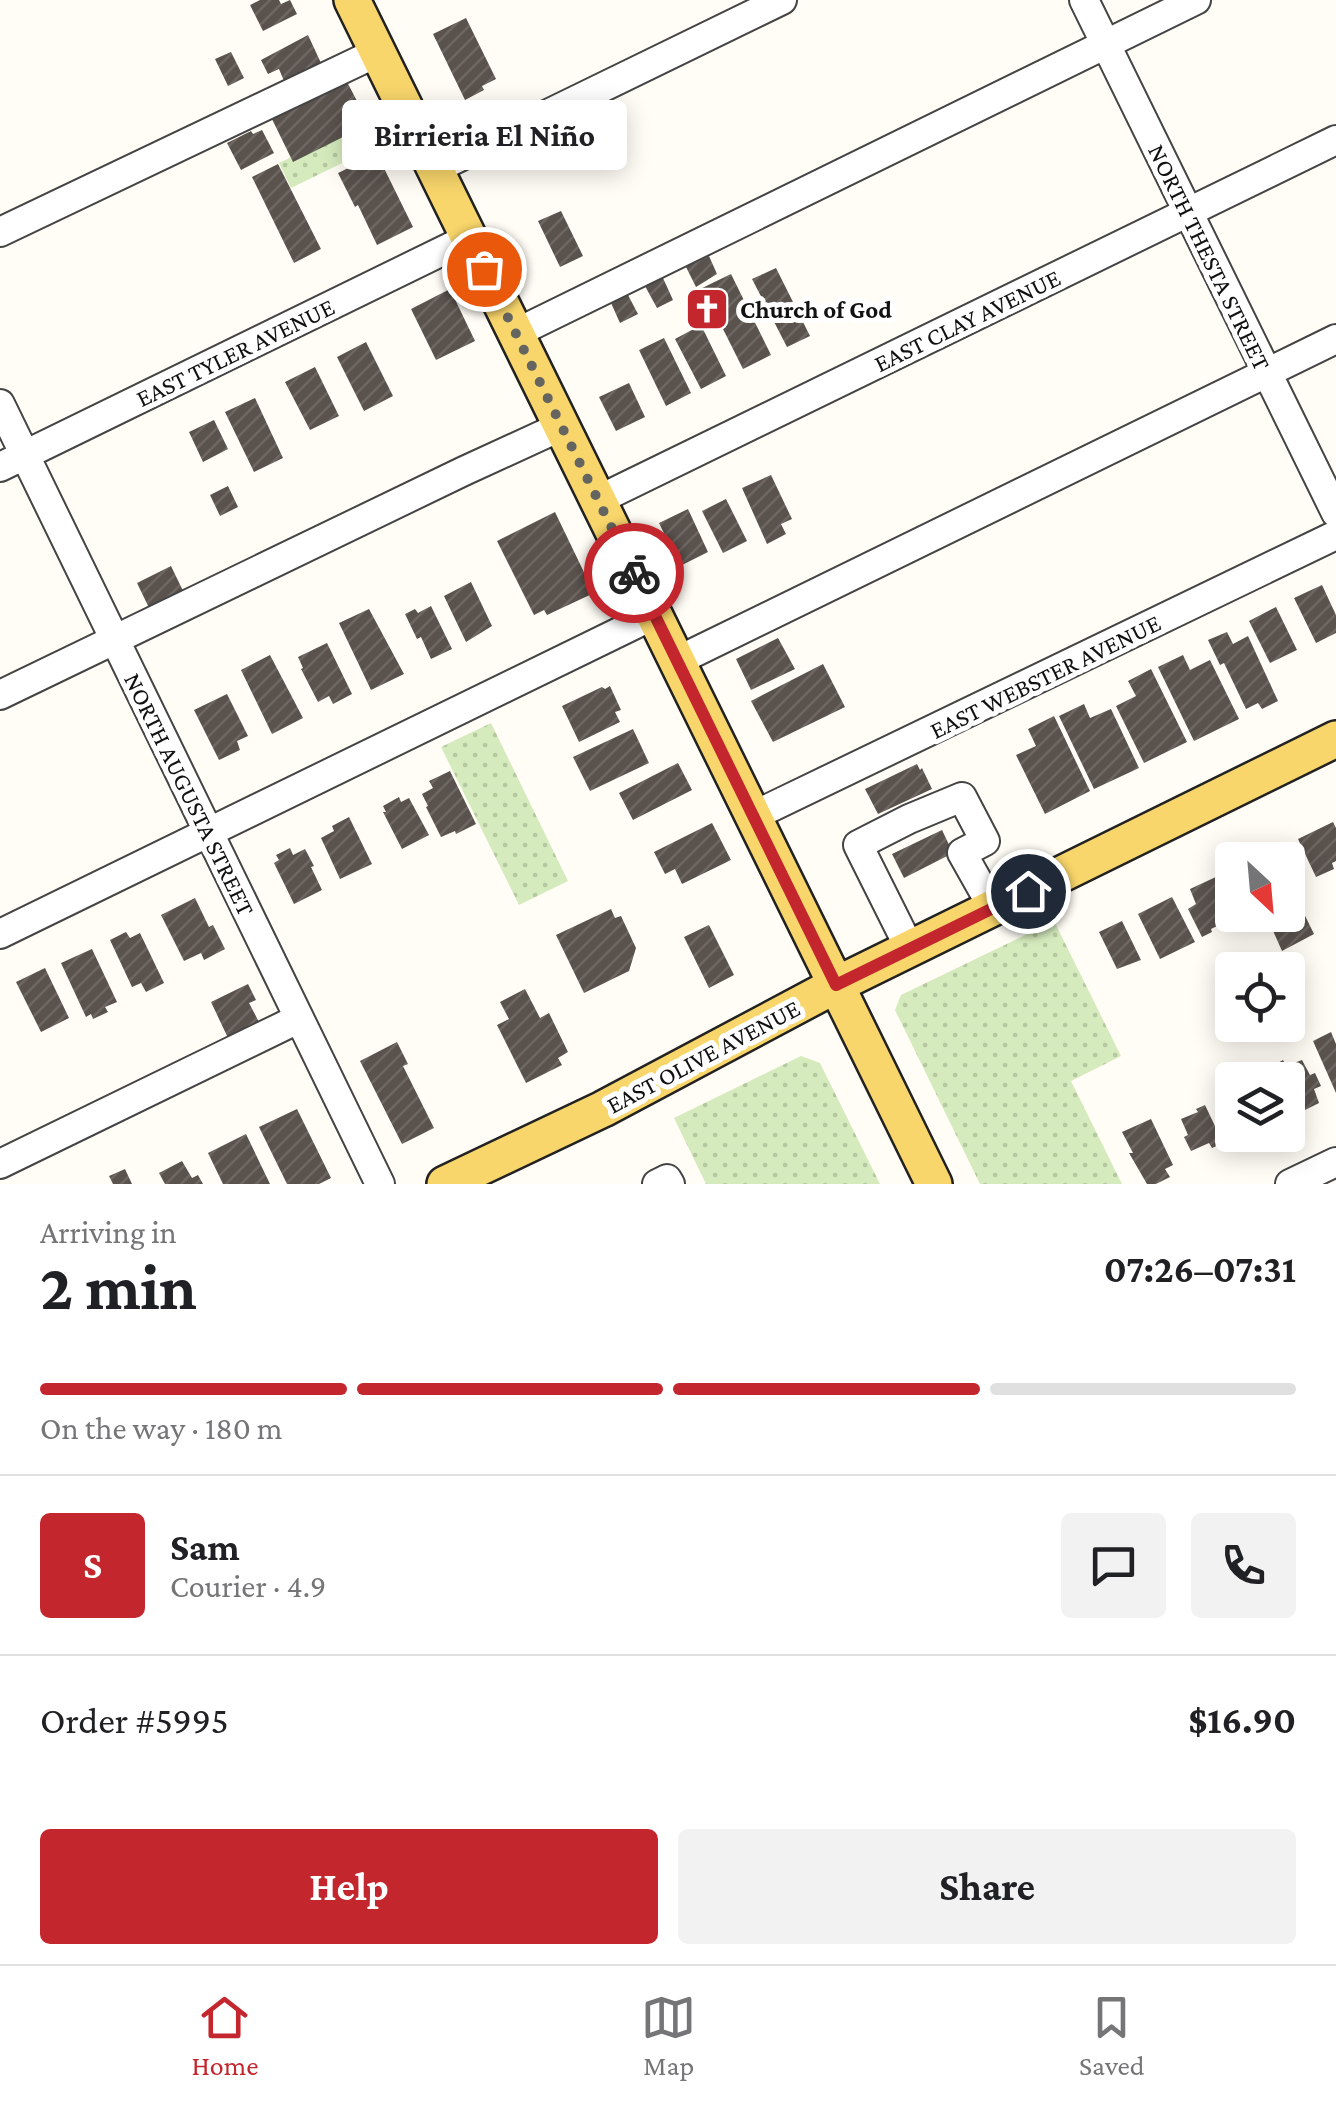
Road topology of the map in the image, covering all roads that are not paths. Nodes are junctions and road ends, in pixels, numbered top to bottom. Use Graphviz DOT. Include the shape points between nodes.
graph roads {
  1 [pos="782,0"];
  2 [pos="1084,0"];
  3 [pos="1196,0"];
  4 [pos="354,1"];
  5 [pos="1106,44"];
  6 [pos="378,52"];
  7 [pos="1336,140"];
  8 [pos="435,168"];
  9 [pos="1188,212"];
  10 [pos="0,232"];
  11 [pos="469,238"];
  12 [pos="516,333"];
  13 [pos="1336,339"];
  14 [pos="1267,373"];
  15 [pos="0,404"];
  16 [pos="562,426"];
  17 [pos="12,461"];
  18 [pos="598,500"];
  19 [pos="1336,513"];
  20 [pos="1336,535"];
  21 [pos="654,615"];
  22 [pos="115,639"];
  23 [pos="677,661"];
  24 [pos="0,696"];
  25 [pos="1336,739"];
  26 [pos="754,816"];
  27 [pos="208,832"];
  28 [pos="993,908"];
  29 [pos="0,934"];
  30 [pos="910,949"];
  31 [pos="836,985"];
  32 [pos="298,1019"];
  33 [pos="1336,1162"];
  34 [pos="0,1164"];
  35 [pos="465,1179"];
  36 [pos="380,1184"];
  37 [pos="657,1184"];
  38 [pos="670,1184"];
  39 [pos="934,1184"];
  40 [pos="1290,1184"];
  1 -- 8 [label="street"];
  2 -- 5 [label="street, NORTH THESTA STREET"];
  3 -- 5 [label="street"];
  4 -- 6 [label="main road"];
  5 -- 9 [label="street, NORTH THESTA STREET"];
  5 -- 12 [label="street"];
  6 -- 8 [label="main road"];
  6 -- 10 [label="street"];
  7 -- 9 [label="street, EAST CLAY AVENUE"];
  8 -- 11 [label="main road"];
  9 -- 14 [label="street, NORTH THESTA STREET"];
  9 -- 18 [label="street, EAST CLAY AVENUE"];
  11 -- 12 [label="main road"];
  11 -- 17 [label="street, EAST TYLER AVENUE"];
  12 -- 16 [label="main road"];
  13 -- 14 [label="street"];
  14 -- 19 [label="street, NORTH THESTA STREET"];
  14 -- 23 [label="street"];
  15 -- 17 [label="street, NORTH AUGUSTA STREET"];
  16 -- 18 [label="main road"];
  16 -- 22 [label="street"];
  17 -- 22 [label="street, NORTH AUGUSTA STREET"];
  18 -- 21 [label="main road"];
  20 -- 26 [label="street, EAST WEBSTER AVENUE"];
  21 -- 23 [label="main road"];
  21 -- 27 [label="street"];
  22 -- 24 [label="street"];
  22 -- 27 [label="street, NORTH AUGUSTA STREET"];
  23 -- 26 [label="main road"];
  25 -- 28 [label="main road, EAST OLIVE AVENUE"];
  26 -- 31 [label="main road"];
  27 -- 29 [label="street"];
  27 -- 32 [label="street, NORTH AUGUSTA STREET"];
  28 -- 30 [label="main road, EAST OLIVE AVENUE"];
  28 -- 30 [label="street" via="962,853 985,842 962,797 909,819 858,845"];
  30 -- 31 [label="main road, EAST OLIVE AVENUE"];
  31 -- 35 [label="main road, EAST OLIVE AVENUE"];
  31 -- 39 [label="main road"];
  32 -- 34 [label="street"];
  32 -- 36 [label="street, NORTH AUGUSTA STREET"];
  33 -- 40 [label="street"];
  37 -- 38 [label="street"];
}
